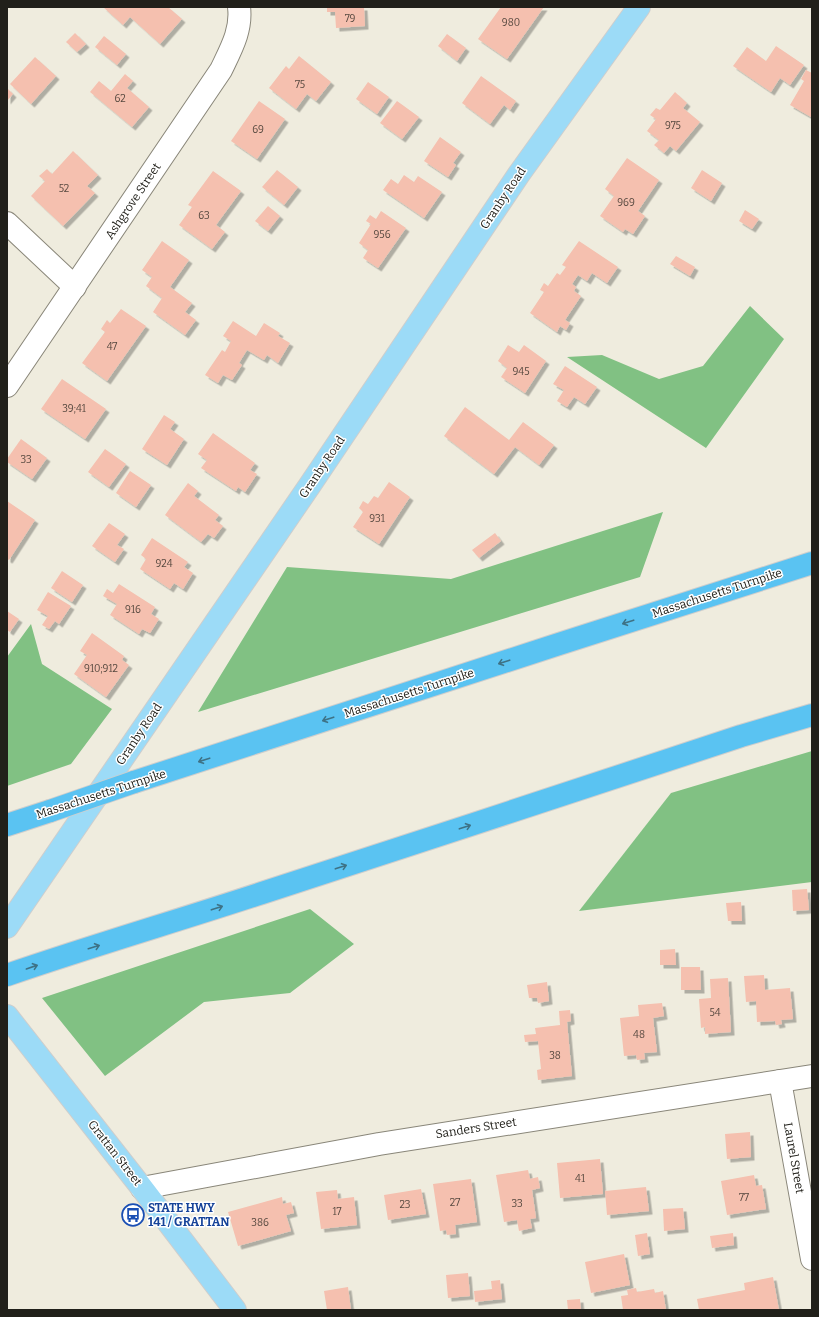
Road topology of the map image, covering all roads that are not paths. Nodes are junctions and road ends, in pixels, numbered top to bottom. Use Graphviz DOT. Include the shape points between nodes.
graph roads {
  1 [pos="239,7"];
  2 [pos="639,7"];
  3 [pos="7,223"];
  4 [pos="75,287"];
  5 [pos="7,386"];
  6 [pos="812,563"];
  7 [pos="812,715"];
  8 [pos="7,825"];
  9 [pos="7,927"];
  10 [pos="7,975"];
  11 [pos="7,1016"];
  12 [pos="812,1076"];
  13 [pos="780,1081"];
  14 [pos="142,1188"];
  15 [pos="812,1259"];
  16 [pos="235,1310"];
  1 -- 4 [label="street, Ashgrove Street" via="238,31 221,70"];
  2 -- 9 [label="main road, Granby Road" via="519,174 310,486"];
  3 -- 4 [label="street"];
  4 -- 5 [label="street, Ashgrove Street"];
  6 -- 8 [label="highway, Massachusetts Turnpike, one-way, bridge"];
  10 -- 7 [label="highway, one-way"];
  11 -- 14 [label="main road, Grattan Street"];
  12 -- 13 [label="street, Sanders Street"];
  13 -- 14 [label="street, Sanders Street" via="379,1144"];
  13 -- 15 [label="street, Laurel Street"];
  14 -- 16 [label="main road, Grattan Street"];
}
